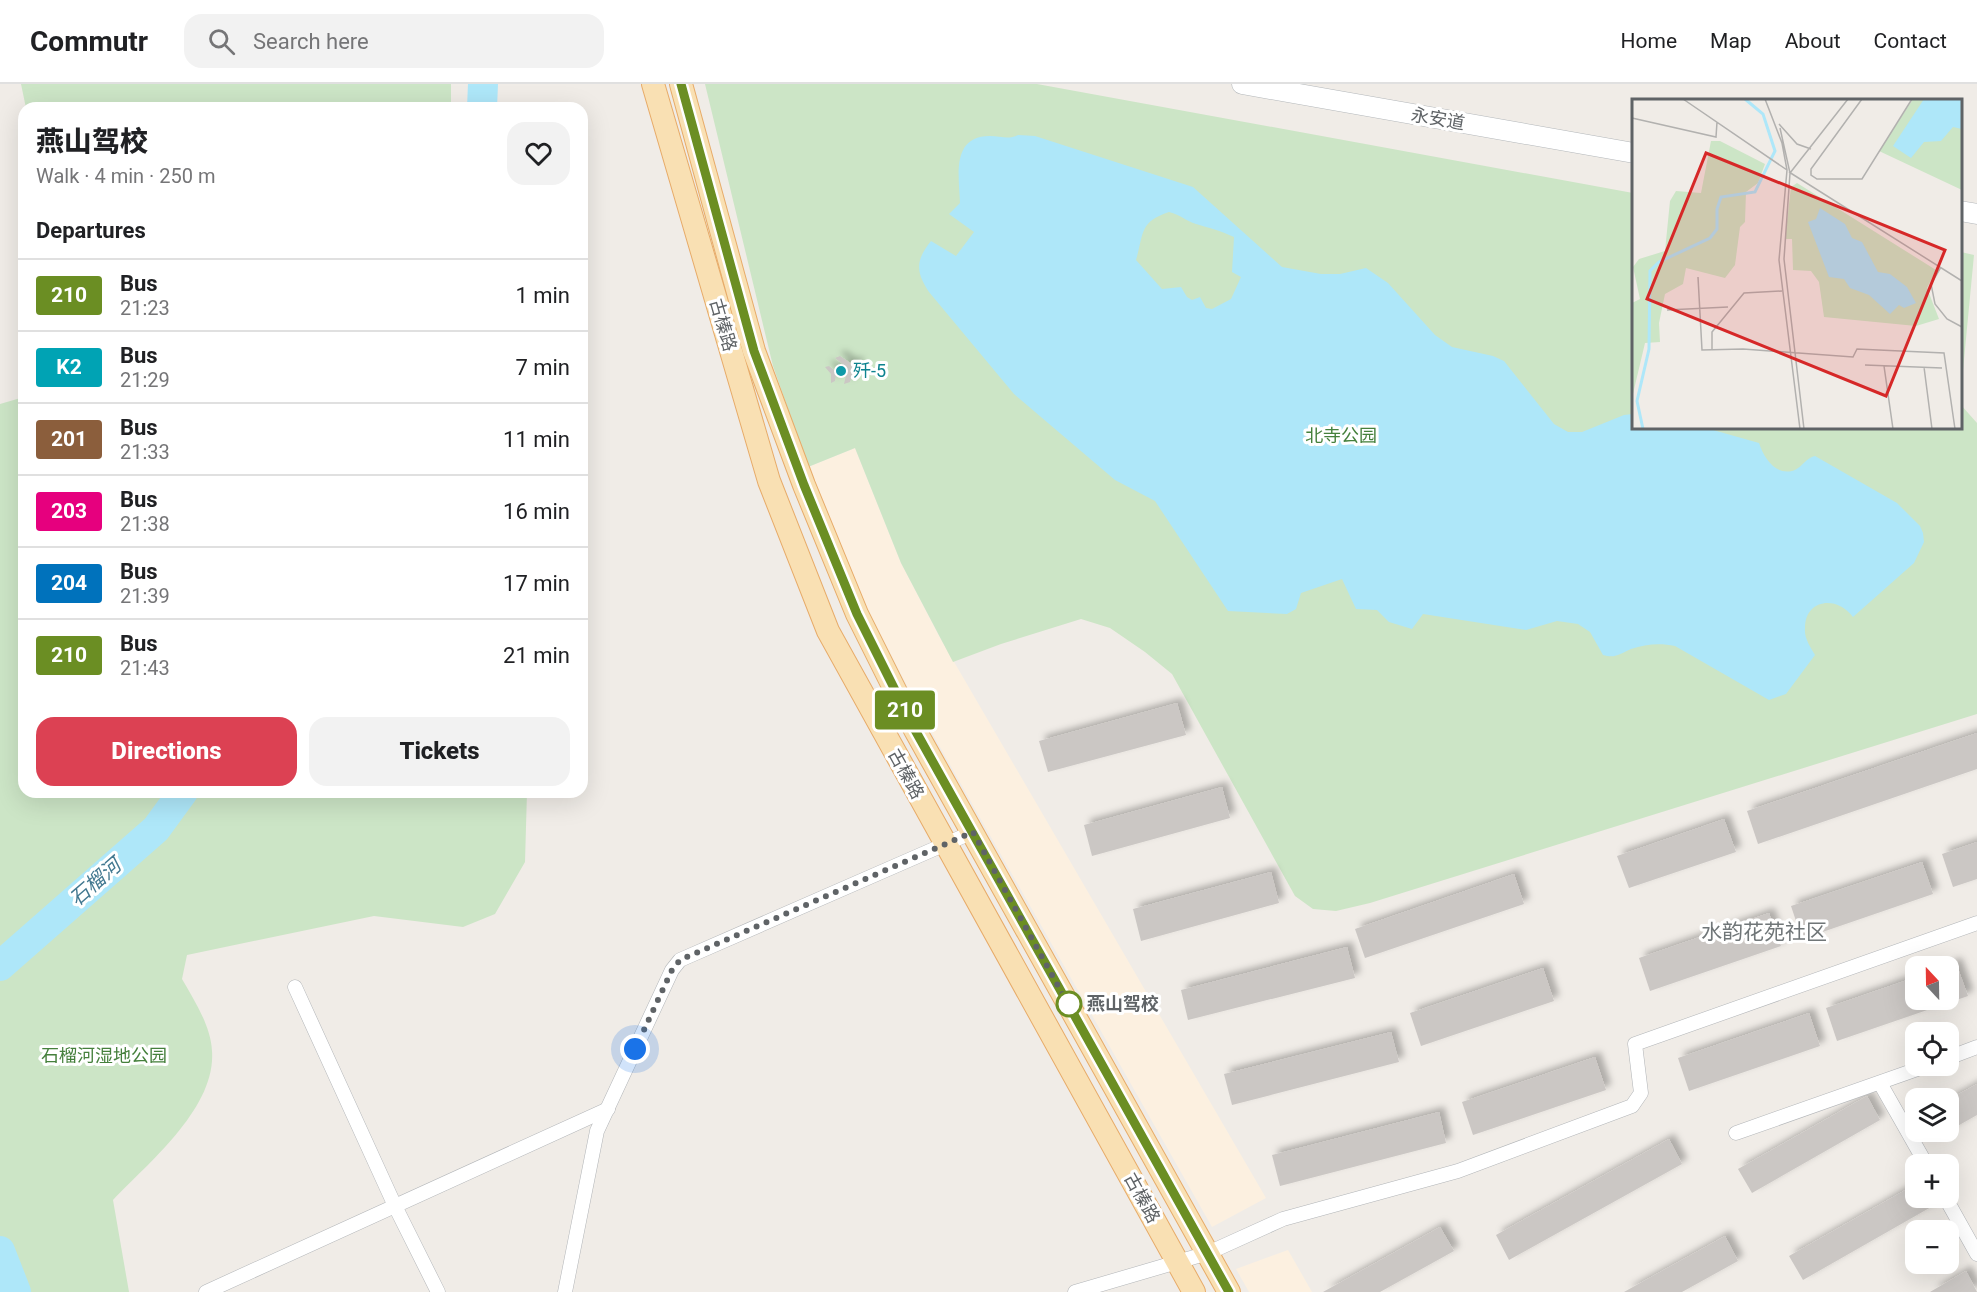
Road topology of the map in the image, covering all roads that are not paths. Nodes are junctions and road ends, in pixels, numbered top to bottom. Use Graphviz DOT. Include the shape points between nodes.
graph roads {
  1 [pos="653,84"];
  2 [pos="681,84"];
  3 [pos="1242,84"];
  4 [pos="1632,153"];
  5 [pos="1962,211"];
  6 [pos="1977,214"];
  7 [pos="973,832"];
  8 [pos="945,844"];
  9 [pos="1977,923"];
  10 [pos="295,987"];
  11 [pos="1977,1047"];
  12 [pos="1959,1054"];
  13 [pos="1905,1074"];
  14 [pos="1880,1083"];
  15 [pos="608,1109"];
  16 [pos="1736,1133"];
  17 [pos="1920,1154"];
  18 [pos="395,1206"];
  19 [pos="1951,1208"];
  20 [pos="1208,1253"];
  21 [pos="1977,1254"];
  22 [pos="1178,1262"];
  23 [pos="206,1292"];
  24 [pos="438,1292"];
  25 [pos="566,1292"];
  26 [pos="1075,1292"];
  27 [pos="1194,1292"];
  28 [pos="1229,1292"];
  1 -- 8 [label="main road, 古榛路" via="769,481 828,632"];
  2 -- 7 [label="main road, 古榛路" via="754,351 804,485 857,614 915,730"];
  3 -- 4 [label="main road, 永安道"];
  5 -- 6 [label="main road"];
  7 -- 8 [label="street"];
  7 -- 20 [label="main road, 古榛路"];
  8 -- 15 [label="street" via="680,960"];
  8 -- 22 [label="main road, 古榛路"];
  9 -- 20 [label="street" via="1635,1044 1641,1093 1632,1106 1458,1171 1283,1219"];
  10 -- 18 [label="street"];
  11 -- 12 [label="street"];
  13 -- 14 [label="street"];
  14 -- 16 [label="street"];
  14 -- 17 [label="street"];
  15 -- 18 [label="street"];
  15 -- 25 [label="street" via="597,1131"];
  18 -- 23 [label="street"];
  18 -- 24 [label="street"];
  19 -- 21 [label="street"];
  20 -- 22 [label="street"];
  20 -- 28 [label="main road, 古榛路"];
  22 -- 26 [label="street"];
  22 -- 27 [label="main road, 古榛路"];
}
